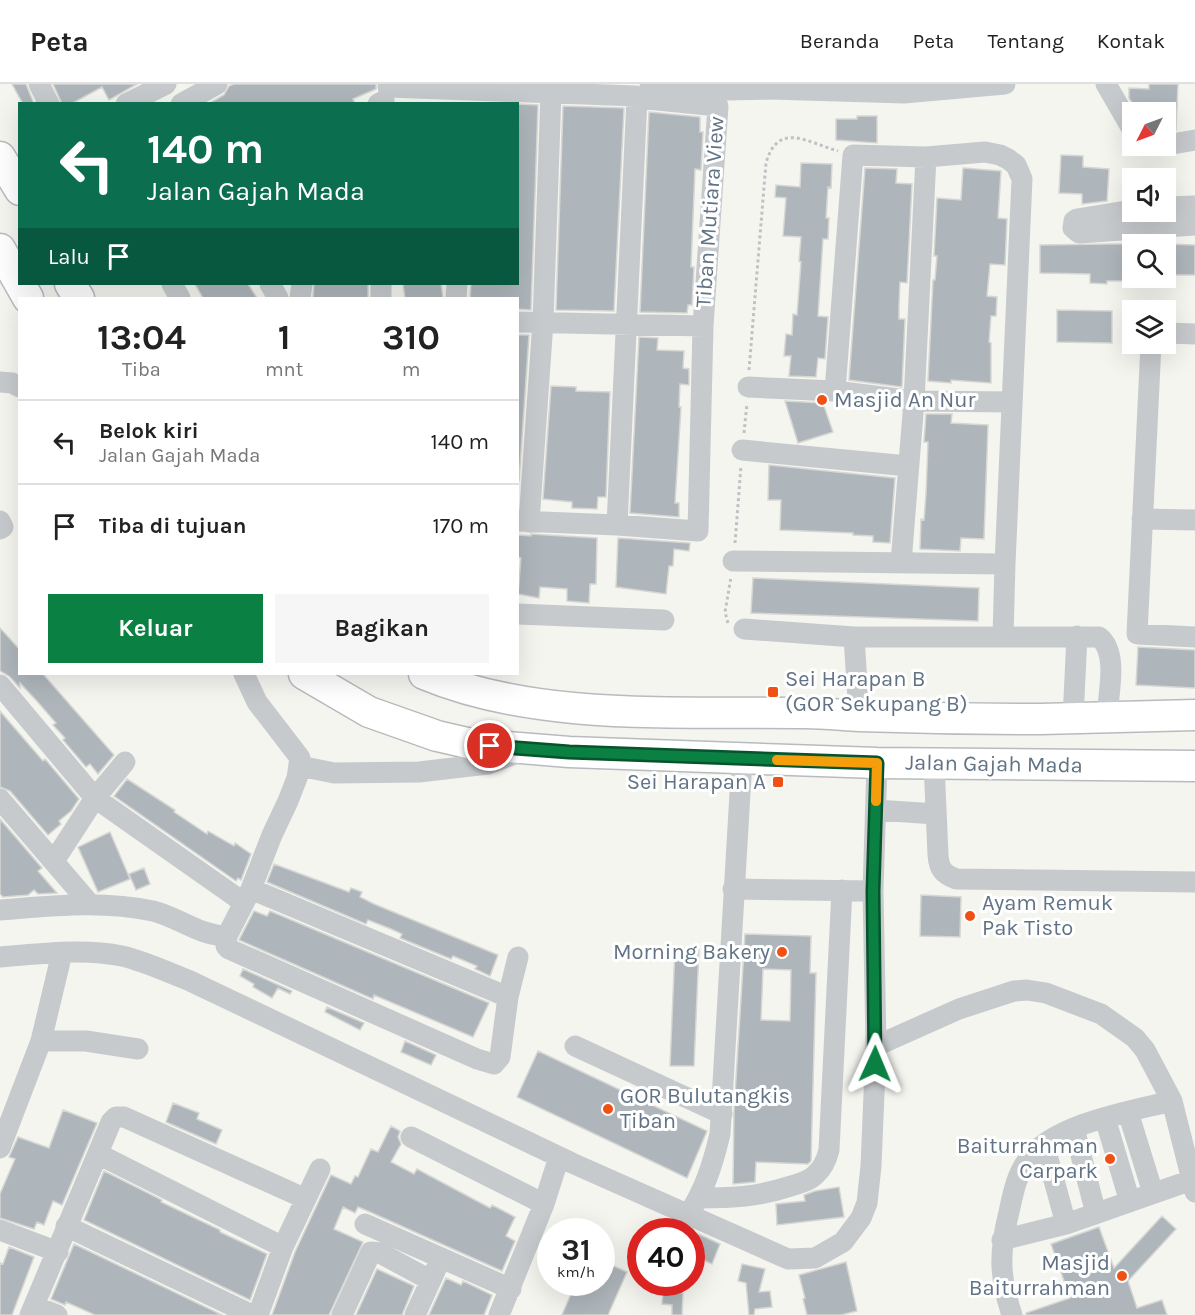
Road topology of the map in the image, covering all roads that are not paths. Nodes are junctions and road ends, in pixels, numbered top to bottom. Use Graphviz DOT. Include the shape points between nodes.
graph roads {
  1 [pos="39,84"];
  2 [pos="165,84"];
  3 [pos="217,84"];
  4 [pos="1005,84"];
  5 [pos="1106,84"];
  6 [pos="977,85"];
  7 [pos="692,86"];
  8 [pos="770,86"];
  9 [pos="841,88"];
  10 [pos="904,89"];
  11 [pos="644,91"];
  12 [pos="551,92"];
  13 [pos="385,96"];
  14 [pos="469,97"];
  15 [pos="48,102"];
  16 [pos="130,102"];
  17 [pos="185,102"];
  18 [pos="1122,112"];
  19 [pos="1195,140"];
  20 [pos="1176,143"];
  21 [pos="7,156"];
  22 [pos="926,157"];
  23 [pos="18,185"];
  24 [pos="1195,206"];
  25 [pos="1176,207"];
  26 [pos="1122,212"];
  27 [pos="1195,225"];
  28 [pos="0,249"];
  29 [pos="18,280"];
  30 [pos="519,322"];
  31 [pos="543,322"];
  32 [pos="625,324"];
  33 [pos="703,326"];
  34 [pos="1176,333"];
  35 [pos="1195,334"];
  36 [pos="1150,354"];
  37 [pos="0,382"];
  38 [pos="18,386"];
  39 [pos="748,387"];
  40 [pos="835,391"];
  41 [pos="914,401"];
  42 [pos="1012,402"];
  43 [pos="742,450"];
  44 [pos="908,466"];
  45 [pos="1142,519"];
  46 [pos="1195,520"];
  47 [pos="0,521"];
  48 [pos="523,522"];
  49 [pos="617,525"];
  50 [pos="0,529"];
  51 [pos="733,561"];
  52 [pos="901,563"];
  53 [pos="1005,564"];
  54 [pos="519,614"];
  55 [pos="664,620"];
  56 [pos="744,629"];
  57 [pos="1003,636"];
  58 [pos="1077,636"];
  59 [pos="854,637"];
  60 [pos="1195,638"];
  61 [pos="244,675"];
  62 [pos="306,675"];
  63 [pos="427,675"];
  64 [pos="0,685"];
  65 [pos="1195,715"];
  66 [pos="860,716"];
  67 [pos="1107,717"];
  68 [pos="1073,718"];
  69 [pos="526,749"];
  70 [pos="742,759"];
  71 [pos="124,762"];
  72 [pos="877,763"];
  73 [pos="934,763"];
  74 [pos="300,766"];
  75 [pos="1195,766"];
  76 [pos="95,798"];
  77 [pos="0,799"];
  78 [pos="876,810"];
  79 [pos="936,814"];
  80 [pos="54,861"];
  81 [pos="1195,882"];
  82 [pos="734,889"];
  83 [pos="842,890"];
  84 [pos="873,891"];
  85 [pos="247,896"];
  86 [pos="90,904"];
  87 [pos="0,909"];
  88 [pos="226,936"];
  89 [pos="62,953"];
  90 [pos="0,957"];
  91 [pos="518,957"];
  92 [pos="508,997"];
  93 [pos="41,1041"];
  94 [pos="876,1046"];
  95 [pos="575,1047"];
  96 [pos="138,1049"];
  97 [pos="1172,1101"];
  98 [pos="1128,1112"];
  99 [pos="722,1114"];
  100 [pos="1105,1119"];
  101 [pos="1074,1128"];
  102 [pos="411,1137"];
  103 [pos="1044,1144"];
  104 [pos="0,1148"];
  105 [pos="98,1154"];
  106 [pos="565,1160"];
  107 [pos="321,1169"];
  108 [pos="1194,1186"];
  109 [pos="1153,1193"];
  110 [pos="306,1200"];
  111 [pos="1130,1202"];
  112 [pos="544,1204"];
  113 [pos="694,1207"];
  114 [pos="1095,1214"];
  115 [pos="365,1224"];
  116 [pos="1066,1224"];
  117 [pos="66,1226"];
  118 [pos="0,1230"];
  119 [pos="1002,1240"];
  120 [pos="283,1247"];
  121 [pos="57,1252"];
  122 [pos="441,1257"];
  123 [pos="430,1280"];
  124 [pos="511,1289"];
  125 [pos="32,1310"];
  126 [pos="57,1315"];
  127 [pos="252,1315"];
  128 [pos="258,1315"];
  129 [pos="342,1315"];
  130 [pos="415,1315"];
  131 [pos="499,1315"];
  132 [pos="515,1315"];
  133 [pos="1012,1315"];
  1 -- 15 [label="street"];
  2 -- 16 [label="street"];
  3 -- 17 [label="street"];
  4 -- 6 [label="street"];
  5 -- 18 [label="street"];
  6 -- 10 [label="street"];
  7 -- 8 [label="street" via="727,90"];
  7 -- 11 [label="street"];
  8 -- 9 [label="street"];
  9 -- 10 [label="street"];
  11 -- 12 [label="street, Tiban Mutiara View" via="636,96"];
  11 -- 32 [label="street"];
  11 -- 33 [label="street, Tiban Mutiara View" via="718,106"];
  12 -- 14 [label="street, Tiban Mutiara View"];
  12 -- 31 [label="street"];
  13 -- 14 [label="street, Tiban Mutiara View"];
  19 -- 20 [label="street"];
  21 -- 23 [label="highway"];
  22 -- 40 [label="street" via="853,155"];
  22 -- 41 [label="street"];
  22 -- 42 [label="street" via="985,152 1000,155 1017,165 1022,179"];
  24 -- 25 [label="street"];
  26 -- 27 [label="street" via="1077,219 1073,228 1079,233"];
  28 -- 29 [label="highway"];
  30 -- 31 [label="street, Tiban Mutiara View"];
  31 -- 32 [label="street, Tiban Mutiara View"];
  31 -- 48 [label="street"];
  32 -- 33 [label="street, Tiban Mutiara View"];
  32 -- 49 [label="street"];
  33 -- 49 [label="street, Tiban Mutiara View" via="698,531"];
  34 -- 35 [label="street"];
  36 -- 45 [label="street"];
  37 -- 38 [label="street"];
  39 -- 40 [label="street"];
  40 -- 41 [label="street"];
  41 -- 42 [label="street"];
  41 -- 44 [label="street"];
  42 -- 53 [label="street"];
  43 -- 44 [label="street"];
  44 -- 52 [label="street"];
  45 -- 46 [label="street"];
  45 -- 60 [label="street" via="1137,633"];
  47 -- 50 [label="street"];
  48 -- 49 [label="street, Tiban Mutiara View"];
  51 -- 52 [label="street"];
  52 -- 53 [label="street"];
  53 -- 57 [label="street"];
  54 -- 55 [label="street"];
  56 -- 59 [label="street"];
  57 -- 58 [label="street"];
  57 -- 59 [label="street"];
  58 -- 67 [label="street" via="1099,637 1108,648 1111,657"];
  58 -- 68 [label="street"];
  59 -- 66 [label="street"];
  61 -- 74 [label="street" via="257,702 300,758"];
  62 -- 69 [label="highway, Jalan Gajah Mada" via="369,712 407,727 472,744"];
  63 -- 66 [label="highway, Jalan Gajah Mada" via="468,689 547,705"];
  64 -- 76 [label="street"];
  65 -- 67 [label="highway, Jalan Gajah Mada"];
  66 -- 68 [label="highway, Jalan Gajah Mada"];
  67 -- 68 [label="highway, Jalan Gajah Mada"];
  69 -- 70 [label="highway, Jalan Gajah Mada"];
  69 -- 74 [label="street" via="488,764 419,772 334,773"];
  70 -- 72 [label="highway, Jalan Gajah Mada"];
  70 -- 82 [label="street"];
  71 -- 76 [label="street"];
  72 -- 73 [label="highway, Jalan Gajah Mada"];
  72 -- 78 [label="street"];
  73 -- 75 [label="highway, Jalan Gajah Mada"];
  73 -- 79 [label="street"];
  74 -- 85 [label="street"];
  76 -- 80 [label="street"];
  76 -- 85 [label="street"];
  77 -- 80 [label="street"];
  78 -- 79 [label="street"];
  78 -- 84 [label="street"];
  79 -- 81 [label="street" via="939,867 956,879"];
  80 -- 86 [label="street"];
  82 -- 83 [label="street"];
  82 -- 99 [label="street"];
  83 -- 84 [label="street"];
  83 -- 113 [label="street" via="827,1158 817,1174 805,1182 767,1194"];
  84 -- 94 [label="street"];
  85 -- 88 [label="street"];
  85 -- 92 [label="street"];
  86 -- 87 [label="street"];
  86 -- 88 [label="street" via="155,912 210,935"];
  88 -- 92 [label="street" via="226,946 238,954 491,1064 500,1057"];
  89 -- 90 [label="street"];
  89 -- 93 [label="street"];
  89 -- 106 [label="street" via="121,956 188,980"];
  91 -- 92 [label="street"];
  93 -- 96 [label="street" via="86,1041"];
  93 -- 104 [label="street"];
  94 -- 97 [label="street" via="959,1009 1014,991 1046,993 1101,1014 1135,1038"];
  94 -- 113 [label="street" via="867,1203 843,1242 815,1258 788,1259"];
  95 -- 99 [label="street"];
  97 -- 98 [label="street"];
  97 -- 108 [label="street"];
  98 -- 100 [label="street"];
  98 -- 109 [label="street"];
  99 -- 113 [label="street" via="713,1162"];
  100 -- 101 [label="street"];
  100 -- 111 [label="street"];
  101 -- 103 [label="street"];
  101 -- 114 [label="street"];
  102 -- 112 [label="street"];
  103 -- 116 [label="street"];
  103 -- 119 [label="street" via="1017,1178"];
  105 -- 110 [label="street" via="111,1122 124,1117"];
  105 -- 117 [label="street"];
  105 -- 120 [label="street"];
  106 -- 112 [label="street"];
  106 -- 113 [label="street"];
  106 -- 132 [label="street"];
  107 -- 110 [label="street"];
  108 -- 109 [label="street"];
  109 -- 111 [label="street"];
  110 -- 120 [label="street"];
  111 -- 114 [label="street"];
  112 -- 124 [label="street"];
  114 -- 116 [label="street"];
  115 -- 122 [label="street"];
  116 -- 119 [label="street"];
  117 -- 121 [label="street"];
  117 -- 127 [label="street"];
  118 -- 121 [label="street"];
  119 -- 133 [label="street" via="1001,1266"];
  120 -- 128 [label="street"];
  121 -- 125 [label="street"];
  122 -- 123 [label="street"];
  122 -- 124 [label="street"];
  123 -- 129 [label="street" via="380,1252 371,1252"];
  123 -- 130 [label="street"];
  124 -- 131 [label="street"];
  125 -- 126 [label="street"];
}
